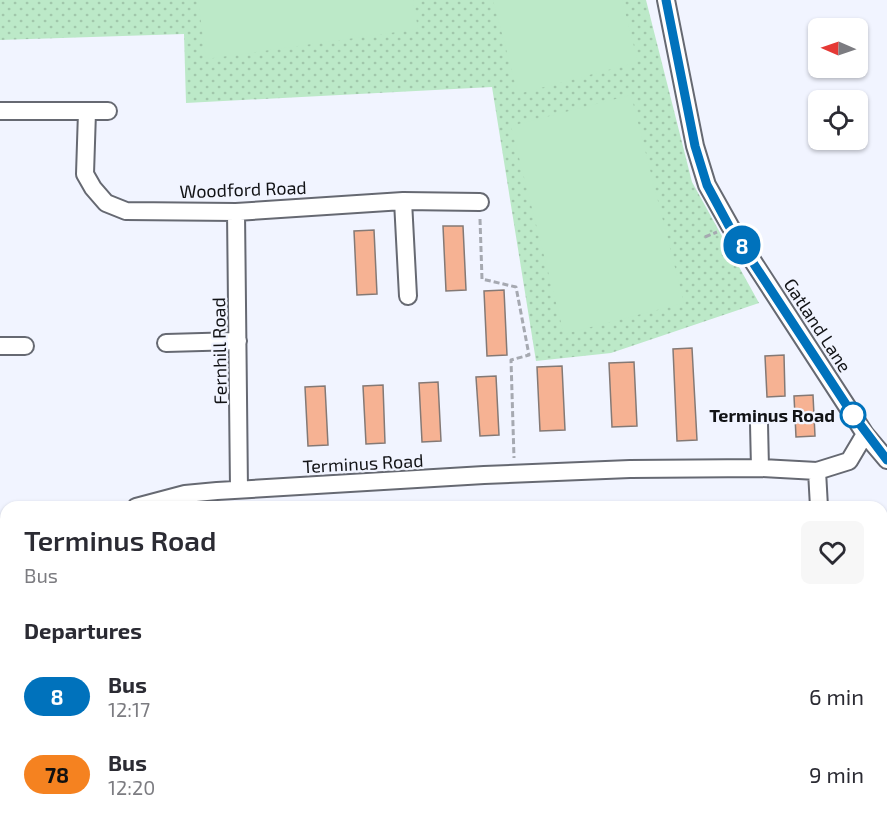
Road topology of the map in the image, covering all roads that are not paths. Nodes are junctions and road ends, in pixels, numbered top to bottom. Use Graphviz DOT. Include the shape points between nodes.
graph roads {
  1 [pos="666,0"];
  2 [pos="0,111"];
  3 [pos="108,111"];
  4 [pos="87,112"];
  5 [pos="403,201"];
  6 [pos="480,202"];
  7 [pos="236,212"];
  8 [pos="408,296"];
  9 [pos="238,341"];
  10 [pos="166,343"];
  11 [pos="0,346"];
  12 [pos="25,346"];
  13 [pos="759,424"];
  14 [pos="866,434"];
  15 [pos="887,460"];
  16 [pos="760,468"];
  17 [pos="817,471"];
  18 [pos="239,489"];
  19 [pos="187,501"];
  20 [pos="819,501"];
  1 -- 14 [label="street, Gatland Lane" via="695,146 707,185 729,226"];
  2 -- 4 [label="street"];
  3 -- 4 [label="street"];
  4 -- 7 [label="street, Woodford Road" via="84,174 106,203 126,211"];
  5 -- 6 [label="street, Woodford Road"];
  5 -- 7 [label="street, Woodford Road"];
  5 -- 8 [label="street"];
  7 -- 9 [label="street, Fernhill Road"];
  9 -- 10 [label="street"];
  9 -- 18 [label="street, Fernhill Road"];
  11 -- 12 [label="street"];
  13 -- 16 [label="street"];
  14 -- 15 [label="street, Gatland Lane"];
  14 -- 17 [label="street, Terminus Road" via="849,461"];
  16 -- 17 [label="street, Terminus Road"];
  16 -- 18 [label="street, Terminus Road" via="630,469"];
  17 -- 20 [label="street"];
  18 -- 19 [label="street, Terminus Road"];
}
